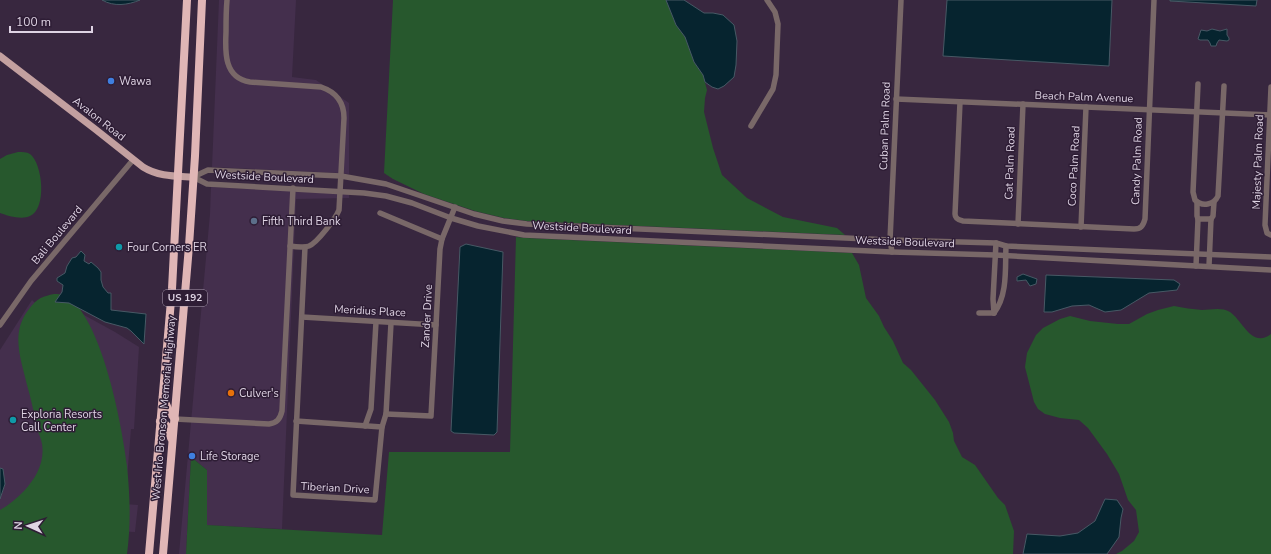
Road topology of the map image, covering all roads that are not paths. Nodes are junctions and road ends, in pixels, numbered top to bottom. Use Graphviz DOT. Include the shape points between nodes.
graph roads {
  1 [pos="187,0"];
  2 [pos="202,0"];
  3 [pos="227,0"];
  4 [pos="767,0"];
  5 [pos="901,0"];
  6 [pos="1154,0"];
  7 [pos="0,56"];
  8 [pos="1198,84"];
  9 [pos="1224,86"];
  10 [pos="1271,87"];
  11 [pos="896,99"];
  12 [pos="960,102"];
  13 [pos="1023,104"];
  14 [pos="1086,107"];
  15 [pos="1149,110"];
  16 [pos="1197,112"];
  17 [pos="1222,113"];
  18 [pos="1270,115"];
  19 [pos="751,126"];
  20 [pos="133,160"];
  21 [pos="178,176"];
  22 [pos="341,176"];
  23 [pos="193,177"];
  24 [pos="293,188"];
  25 [pos="341,191"];
  26 [pos="1197,202"];
  27 [pos="1214,202"];
  28 [pos="455,207"];
  29 [pos="380,213"];
  30 [pos="451,218"];
  31 [pos="1198,219"];
  32 [pos="1211,220"];
  33 [pos="1018,224"];
  34 [pos="1081,227"];
  35 [pos="1271,234"];
  36 [pos="442,239"];
  37 [pos="890,240"];
  38 [pos="996,243"];
  39 [pos="290,246"];
  40 [pos="1006,246"];
  41 [pos="305,247"];
  42 [pos="892,252"];
  43 [pos="1196,253"];
  44 [pos="1210,254"];
  45 [pos="995,255"];
  46 [pos="1006,256"];
  47 [pos="1271,257"];
  48 [pos="1196,266"];
  49 [pos="1209,266"];
  50 [pos="1271,270"];
  51 [pos="994,282"];
  52 [pos="1004,283"];
  53 [pos="979,313"];
  54 [pos="994,313"];
  55 [pos="302,318"];
  56 [pos="376,322"];
  57 [pos="391,323"];
  58 [pos="0,325"];
  59 [pos="436,325"];
  60 [pos="162,397"];
  61 [pos="386,414"];
  62 [pos="175,419"];
  63 [pos="160,421"];
  64 [pos="296,421"];
  65 [pos="365,426"];
  66 [pos="382,427"];
  67 [pos="173,444"];
  68 [pos="149,554"];
  69 [pos="163,554"];
  1 -- 21 [label="highway, West Irlo Bronson Memorial Highway / US 192"];
  2 -- 23 [label="highway, West Irlo Bronson Memorial Highway / US 192"];
  3 -- 22 [label="street" via="226,58 235,76 250,82 321,87 332,92 340,101 344,112"];
  4 -- 19 [label="street" via="775,12 778,24 776,75 773,89"];
  5 -- 11 [label="street, Cuban Palm Road"];
  6 -- 15 [label="street, Candy Palm Road"];
  7 -- 20 [label="main road, Avalon Road"];
  8 -- 16 [label="street"];
  9 -- 17 [label="street"];
  10 -- 18 [label="street, Majesty Palm Road"];
  11 -- 12 [label="street, Beach Palm Avenue"];
  11 -- 37 [label="street, Cuban Palm Road"];
  12 -- 13 [label="street, Beach Palm Avenue"];
  12 -- 33 [label="street" via="955,216 963,221"];
  13 -- 14 [label="street, Beach Palm Avenue"];
  13 -- 33 [label="street, Cat Palm Road"];
  14 -- 15 [label="street, Beach Palm Avenue"];
  14 -- 34 [label="street, Coco Palm Road"];
  15 -- 16 [label="street, Beach Palm Avenue"];
  15 -- 34 [label="street, Candy Palm Road" via="1142,227"];
  16 -- 17 [label="street, Beach Palm Avenue"];
  16 -- 26 [label="street" via="1193,192"];
  17 -- 18 [label="street, Beach Palm Avenue"];
  17 -- 27 [label="street" via="1219,193"];
  18 -- 35 [label="street, Majesty Palm Road" via="1265,225 1267,233"];
  20 -- 21 [label="main road, Avalon Road" via="152,172"];
  20 -- 58 [label="street, Bali Boulevard" via="17,299"];
  21 -- 23 [label="main road, Avalon Road"];
  21 -- 60 [label="highway, West Irlo Bronson Memorial Highway / US 192" via="172,289"];
  22 -- 23 [label="street, Westside Boulevard" via="208,170"];
  22 -- 25 [label="street"];
  22 -- 28 [label="street, Westside Boulevard" via="386,184"];
  23 -- 24 [label="street, Westside Boulevard" via="207,184"];
  23 -- 62 [label="highway, West Irlo Bronson Memorial Highway / US 192"];
  24 -- 25 [label="street, Westside Boulevard"];
  24 -- 39 [label="street"];
  25 -- 30 [label="street, Westside Boulevard" via="386,196"];
  25 -- 41 [label="street" via="336,217 315,242"];
  26 -- 27 [label="street"];
  26 -- 31 [label="street"];
  27 -- 32 [label="street"];
  28 -- 30 [label="street, Zander Drive"];
  28 -- 37 [label="street, Westside Boulevard" via="503,221 527,224"];
  29 -- 36 [label="street"];
  30 -- 36 [label="street, Zander Drive"];
  30 -- 42 [label="street, Westside Boulevard" via="524,235"];
  31 -- 32 [label="street"];
  31 -- 43 [label="street"];
  32 -- 44 [label="street"];
  33 -- 34 [label="street"];
  36 -- 59 [label="street, Zander Drive"];
  37 -- 38 [label="street, Westside Boulevard"];
  37 -- 42 [label="street, Cuban Palm Road"];
  38 -- 40 [label="street, Westside Boulevard"];
  38 -- 45 [label="street"];
  39 -- 41 [label="street"];
  39 -- 62 [label="street" via="282,411 278,419 265,424"];
  40 -- 43 [label="street, Westside Boulevard"];
  40 -- 46 [label="street"];
  41 -- 55 [label="street, Tiberian Drive"];
  42 -- 45 [label="street, Westside Boulevard"];
  43 -- 44 [label="street, Westside Boulevard"];
  43 -- 48 [label="street"];
  44 -- 47 [label="street, Westside Boulevard"];
  44 -- 49 [label="street"];
  45 -- 46 [label="street, Westside Boulevard"];
  45 -- 51 [label="street"];
  46 -- 48 [label="street, Westside Boulevard"];
  46 -- 52 [label="street"];
  48 -- 49 [label="street, Westside Boulevard"];
  49 -- 50 [label="street, Westside Boulevard"];
  51 -- 52 [label="street"];
  51 -- 54 [label="street"];
  52 -- 54 [label="street" via="1002,298"];
  53 -- 54 [label="street"];
  55 -- 56 [label="street, Meridius Place"];
  55 -- 64 [label="street, Tiberian Drive"];
  56 -- 57 [label="street, Meridius Place"];
  56 -- 65 [label="street" via="371,409"];
  57 -- 59 [label="street, Meridius Place"];
  57 -- 61 [label="street, Tiberian Drive"];
  59 -- 61 [label="street, Zander Drive" via="431,416"];
  60 -- 62 [label="highway"];
  60 -- 63 [label="highway, West Irlo Bronson Memorial Highway / US 192"];
  61 -- 66 [label="street, Tiberian Drive"];
  62 -- 67 [label="highway, West Irlo Bronson Memorial Highway / US 192"];
  63 -- 67 [label="highway" via="166,423"];
  63 -- 68 [label="highway, West Irlo Bronson Memorial Highway / US 192"];
  64 -- 65 [label="street"];
  64 -- 66 [label="street, Tiberian Drive" via="293,495 375,500"];
  65 -- 66 [label="street"];
  67 -- 69 [label="highway, West Irlo Bronson Memorial Highway / US 192"];
}
